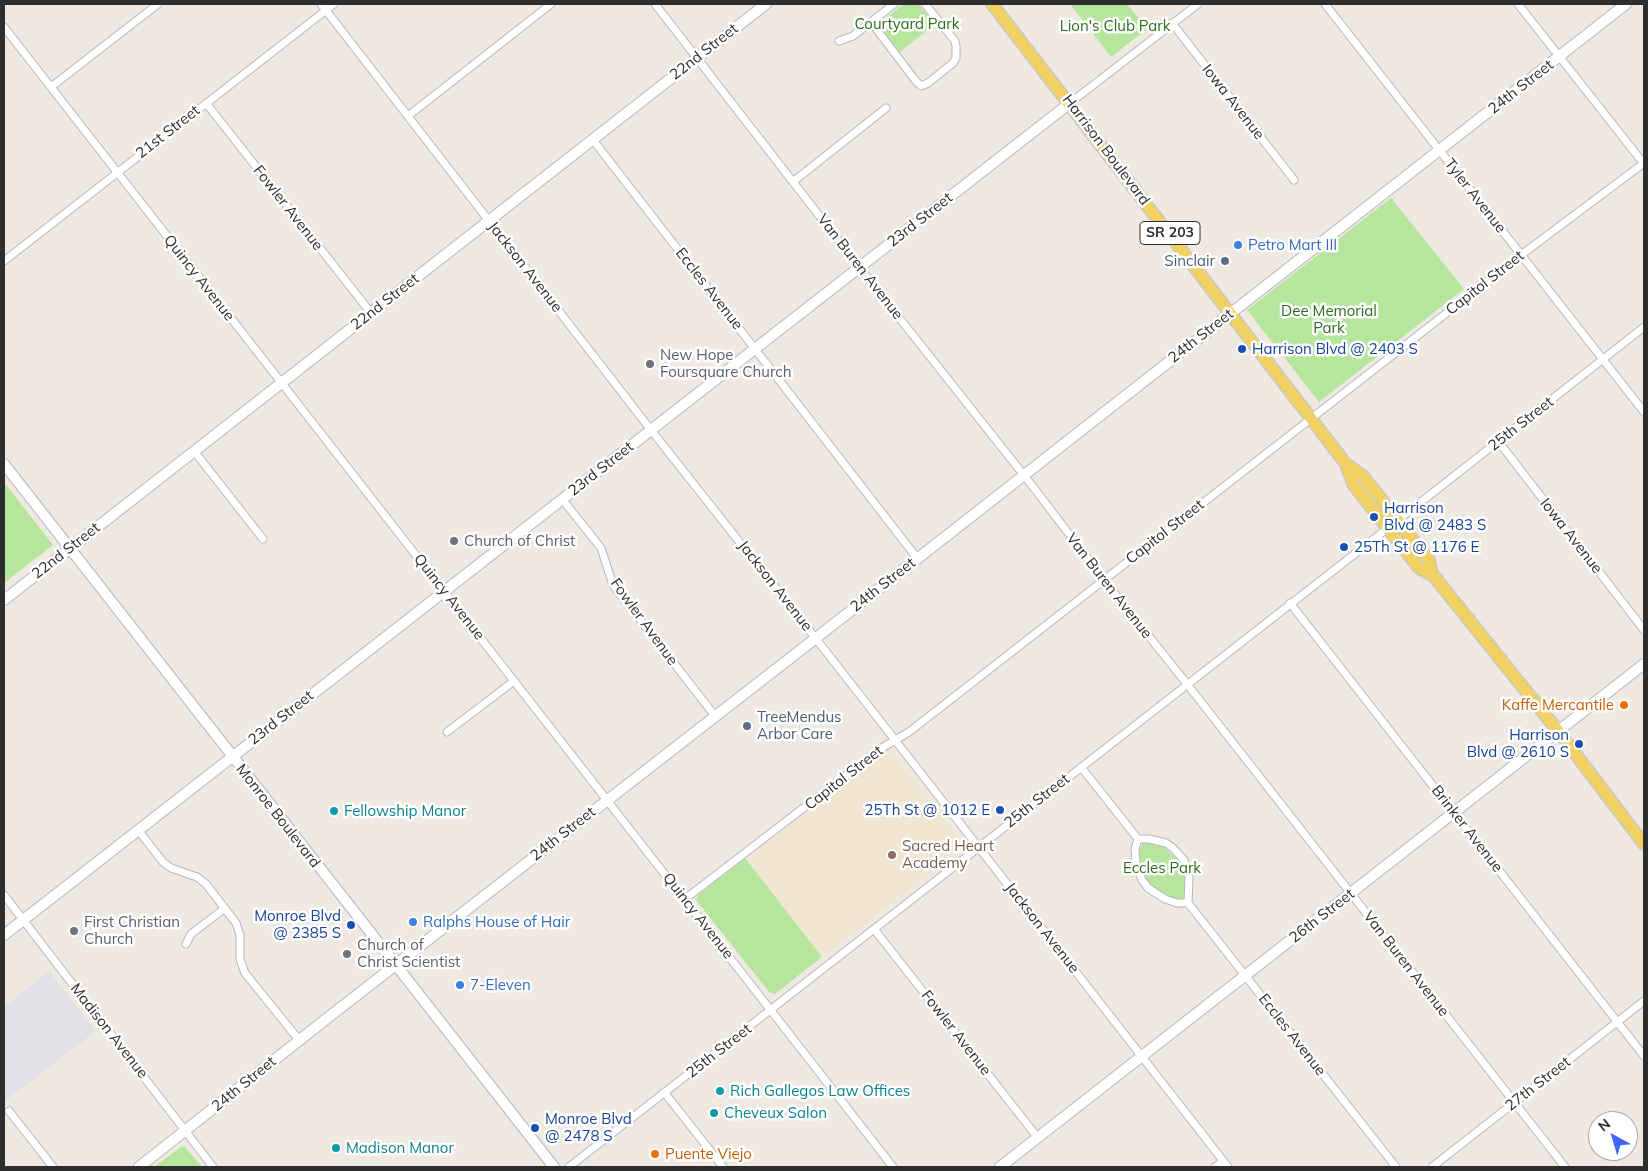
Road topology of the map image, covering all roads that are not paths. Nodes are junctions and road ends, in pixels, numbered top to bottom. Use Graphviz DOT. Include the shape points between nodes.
graph roads {
  1 [pos="158,4"];
  2 [pos="334,4"];
  3 [pos="551,4"];
  4 [pos="656,4"];
  5 [pos="766,4"];
  6 [pos="894,4"];
  7 [pos="926,4"];
  8 [pos="992,4"];
  9 [pos="1198,4"];
  10 [pos="1325,4"];
  11 [pos="1518,4"];
  12 [pos="1626,4"];
  13 [pos="324,7"];
  14 [pos="871,22"];
  15 [pos="1172,23"];
  16 [pos="4,27"];
  17 [pos="839,41"];
  18 [pos="1560,56"];
  19 [pos="698,58"];
  20 [pos="51,87"];
  21 [pos="206,103"];
  22 [pos="1070,103"];
  23 [pos="886,108"];
  24 [pos="408,116"];
  25 [pos="593,140"];
  26 [pos="1440,150"];
  27 [pos="1644,163"];
  28 [pos="117,172"];
  29 [pos="1294,180"];
  30 [pos="794,181"];
  31 [pos="488,220"];
  32 [pos="1521,255"];
  33 [pos="4,261"];
  34 [pos="859,267"];
  35 [pos="370,313"];
  36 [pos="1230,313"];
  37 [pos="1644,328"];
  38 [pos="756,348"];
  39 [pos="1603,360"];
  40 [pos="282,383"];
  41 [pos="1644,412"];
  42 [pos="1311,418"];
  43 [pos="651,430"];
  44 [pos="1498,441"];
  45 [pos="194,451"];
  46 [pos="4,464"];
  47 [pos="1346,464"];
  48 [pos="1024,475"];
  49 [pos="562,499"];
  50 [pos="1398,520"];
  51 [pos="1388,528"];
  52 [pos="264,540"];
  53 [pos="70,548"];
  54 [pos="917,558"];
  55 [pos="1432,575"];
  56 [pos="1104,580"];
  57 [pos="444,591"];
  58 [pos="4,600"];
  59 [pos="1290,603"];
  60 [pos="1644,630"];
  61 [pos="816,638"];
  62 [pos="1644,664"];
  63 [pos="514,680"];
  64 [pos="1187,684"];
  65 [pos="715,716"];
  66 [pos="447,732"];
  67 [pos="1558,732"];
  68 [pos="895,739"];
  69 [pos="232,757"];
  70 [pos="1082,767"];
  71 [pos="607,800"];
  72 [pos="1454,813"];
  73 [pos="138,830"];
  74 [pos="1640,832"];
  75 [pos="1138,839"];
  76 [pos="1644,844"];
  77 [pos="979,847"];
  78 [pos="1351,894"];
  79 [pos="4,895"];
  80 [pos="684,899"];
  81 [pos="1188,903"];
  82 [pos="224,910"];
  83 [pos="23,920"];
  84 [pos="874,928"];
  85 [pos="4,935"];
  86 [pos="186,944"];
  87 [pos="395,965"];
  88 [pos="1245,976"];
  89 [pos="1644,1001"];
  90 [pos="771,1010"];
  91 [pos="1618,1022"];
  92 [pos="299,1040"];
  93 [pos="1644,1056"];
  94 [pos="1141,1057"];
  95 [pos="664,1092"];
  96 [pos="1514,1103"];
  97 [pos="9,1111"];
  98 [pos="186,1131"];
  99 [pos="1038,1138"];
  100 [pos="1226,1164"];
  101 [pos="53,1167"];
  102 [pos="139,1167"];
  103 [pos="213,1167"];
  104 [pos="554,1167"];
  105 [pos="570,1167"];
  106 [pos="723,1167"];
  107 [pos="893,1167"];
  108 [pos="1000,1167"];
  109 [pos="1215,1167"];
  110 [pos="1396,1167"];
  111 [pos="1432,1167"];
  112 [pos="1564,1167"];
  1 -- 20 [label="street"];
  2 -- 13 [label="street, 21st Street"];
  3 -- 24 [label="street"];
  4 -- 19 [label="street, Van Buren Avenue"];
  5 -- 19 [label="street, 22nd Street"];
  6 -- 14 [label="street"];
  7 -- 14 [label="street" via="956,46 953,63 928,84 921,86 915,80"];
  8 -- 22 [label="main road, Harrison Boulevard / SR 203"];
  9 -- 15 [label="street, 23rd Street"];
  10 -- 26 [label="street, Tyler Avenue"];
  11 -- 18 [label="street"];
  12 -- 18 [label="street, 24th Street"];
  13 -- 21 [label="street, 21st Street"];
  13 -- 24 [label="street, Jackson Avenue"];
  14 -- 17 [label="street" via="853,36"];
  15 -- 22 [label="street, 23rd Street"];
  15 -- 29 [label="street, Iowa Avenue"];
  16 -- 20 [label="street, Quincy Avenue"];
  18 -- 26 [label="street, 24th Street"];
  18 -- 27 [label="street"];
  19 -- 25 [label="street, 22nd Street"];
  19 -- 30 [label="street, Van Buren Avenue"];
  20 -- 28 [label="street, Quincy Avenue"];
  21 -- 28 [label="street, 21st Street"];
  21 -- 35 [label="street, Fowler Avenue"];
  22 -- 34 [label="street, 23rd Street"];
  22 -- 36 [label="main road, Harrison Boulevard / SR 203"];
  23 -- 30 [label="street"];
  24 -- 31 [label="street, Jackson Avenue"];
  25 -- 31 [label="street, 22nd Street"];
  25 -- 38 [label="street, Eccles Avenue"];
  26 -- 32 [label="street, Tyler Avenue"];
  26 -- 36 [label="street, 24th Street"];
  27 -- 32 [label="street, Capitol Street"];
  28 -- 33 [label="street, 21st Street"];
  28 -- 40 [label="street, Quincy Avenue"];
  30 -- 34 [label="street, Van Buren Avenue"];
  31 -- 35 [label="street, 22nd Street"];
  31 -- 43 [label="street, Jackson Avenue"];
  32 -- 39 [label="street, Tyler Avenue"];
  32 -- 42 [label="street, Capitol Street"];
  34 -- 38 [label="street, 23rd Street"];
  34 -- 48 [label="street, Van Buren Avenue"];
  35 -- 40 [label="street, 22nd Street"];
  36 -- 42 [label="main road, Harrison Boulevard / SR 203"];
  36 -- 48 [label="street, 24th Street"];
  37 -- 39 [label="street, 25th Street"];
  38 -- 43 [label="street, 23rd Street"];
  38 -- 54 [label="street, Eccles Avenue" via="761,359"];
  39 -- 41 [label="street, Tyler Avenue"];
  39 -- 44 [label="street, 25th Street"];
  40 -- 45 [label="street, 22nd Street"];
  40 -- 57 [label="street, Quincy Avenue"];
  42 -- 47 [label="main road, Harrison Boulevard / SR 203"];
  42 -- 56 [label="street, Capitol Street"];
  43 -- 49 [label="street, 23rd Street"];
  43 -- 61 [label="street, Jackson Avenue"];
  44 -- 50 [label="street, 25th Street"];
  44 -- 60 [label="street, Iowa Avenue"];
  45 -- 52 [label="street"];
  45 -- 53 [label="street, 22nd Street"];
  46 -- 53 [label="street, Monroe Boulevard"];
  47 -- 50 [label="main road" via="1387,516"];
  47 -- 51 [label="main road, Harrison Boulevard / SR 203" via="1354,484"];
  48 -- 54 [label="street, 24th Street"];
  48 -- 56 [label="street, Van Buren Avenue"];
  49 -- 57 [label="street, 23rd Street"];
  49 -- 65 [label="street, Fowler Avenue" via="601,548 613,585"];
  50 -- 55 [label="main road" via="1429,560"];
  51 -- 55 [label="main road, Harrison Boulevard" via="1397,531"];
  51 -- 59 [label="street, 25th Street"];
  53 -- 58 [label="street, 22nd Street"];
  53 -- 69 [label="street, Monroe Boulevard"];
  54 -- 61 [label="street, 24th Street"];
  55 -- 67 [label="main road"];
  56 -- 64 [label="street, Van Buren Avenue"];
  56 -- 68 [label="street, Capitol Street" via="909,732"];
  57 -- 63 [label="street, Quincy Avenue"];
  57 -- 69 [label="street, 23rd Street"];
  59 -- 64 [label="street, 25th Street"];
  59 -- 72 [label="street, Brinker Avenue"];
  61 -- 65 [label="street, 24th Street"];
  61 -- 68 [label="street, Jackson Avenue"];
  62 -- 67 [label="street, 26th Street"];
  63 -- 66 [label="street"];
  63 -- 71 [label="street, Quincy Avenue"];
  64 -- 70 [label="street, 25th Street"];
  64 -- 78 [label="street, Van Buren Avenue"];
  65 -- 71 [label="street, 24th Street"];
  67 -- 72 [label="street, 26th Street"];
  67 -- 74 [label="main road"];
  68 -- 77 [label="street, Jackson Avenue"];
  68 -- 80 [label="street, Capitol Street"];
  69 -- 73 [label="street, 23rd Street"];
  69 -- 87 [label="street, Monroe Boulevard"];
  70 -- 75 [label="street"];
  70 -- 77 [label="street, 25th Street"];
  71 -- 80 [label="street, Quincy Avenue"];
  71 -- 87 [label="street, 24th Street"];
  72 -- 78 [label="street, 26th Street"];
  72 -- 91 [label="street, Brinker Avenue"];
  73 -- 82 [label="street" via="163,862 206,884"];
  73 -- 83 [label="street, 23rd Street"];
  74 -- 76 [label="main road"];
  75 -- 81 [label="street" via="1136,864 1148,888 1165,899"];
  75 -- 81 [label="street" via="1166,843 1184,860 1189,877"];
  77 -- 84 [label="street, 25th Street"];
  77 -- 94 [label="street, Jackson Avenue"];
  78 -- 88 [label="street, 26th Street"];
  78 -- 96 [label="street, Van Buren Avenue"];
  79 -- 83 [label="street, Madison Avenue"];
  80 -- 90 [label="street, Quincy Avenue"];
  81 -- 88 [label="street, Eccles Avenue"];
  82 -- 86 [label="street" via="191,934"];
  82 -- 92 [label="street" via="236,922 245,973"];
  83 -- 85 [label="street, 23rd Street"];
  83 -- 98 [label="street, Madison Avenue"];
  84 -- 90 [label="street, 25th Street"];
  84 -- 99 [label="street, Fowler Avenue"];
  87 -- 92 [label="street, 24th Street"];
  87 -- 104 [label="street, Monroe Boulevard"];
  88 -- 94 [label="street, 26th Street"];
  88 -- 110 [label="street, Eccles Avenue"];
  89 -- 91 [label="street, 27th Street"];
  90 -- 95 [label="street, 25th Street"];
  90 -- 107 [label="street, Quincy Avenue"];
  91 -- 93 [label="street, Brinker Avenue"];
  91 -- 96 [label="street, 27th Street"];
  92 -- 98 [label="street, 24th Street"];
  94 -- 99 [label="street, 26th Street"];
  94 -- 100 [label="street, Jackson Avenue"];
  95 -- 105 [label="street, 25th Street"];
  95 -- 106 [label="street"];
  96 -- 111 [label="street, 27th Street"];
  96 -- 112 [label="street, Van Buren Avenue"];
  97 -- 101 [label="street"];
  98 -- 102 [label="street, 24th Street"];
  98 -- 103 [label="street, Madison Avenue"];
  99 -- 108 [label="street, 26th Street"];
  100 -- 109 [label="street"];
}
